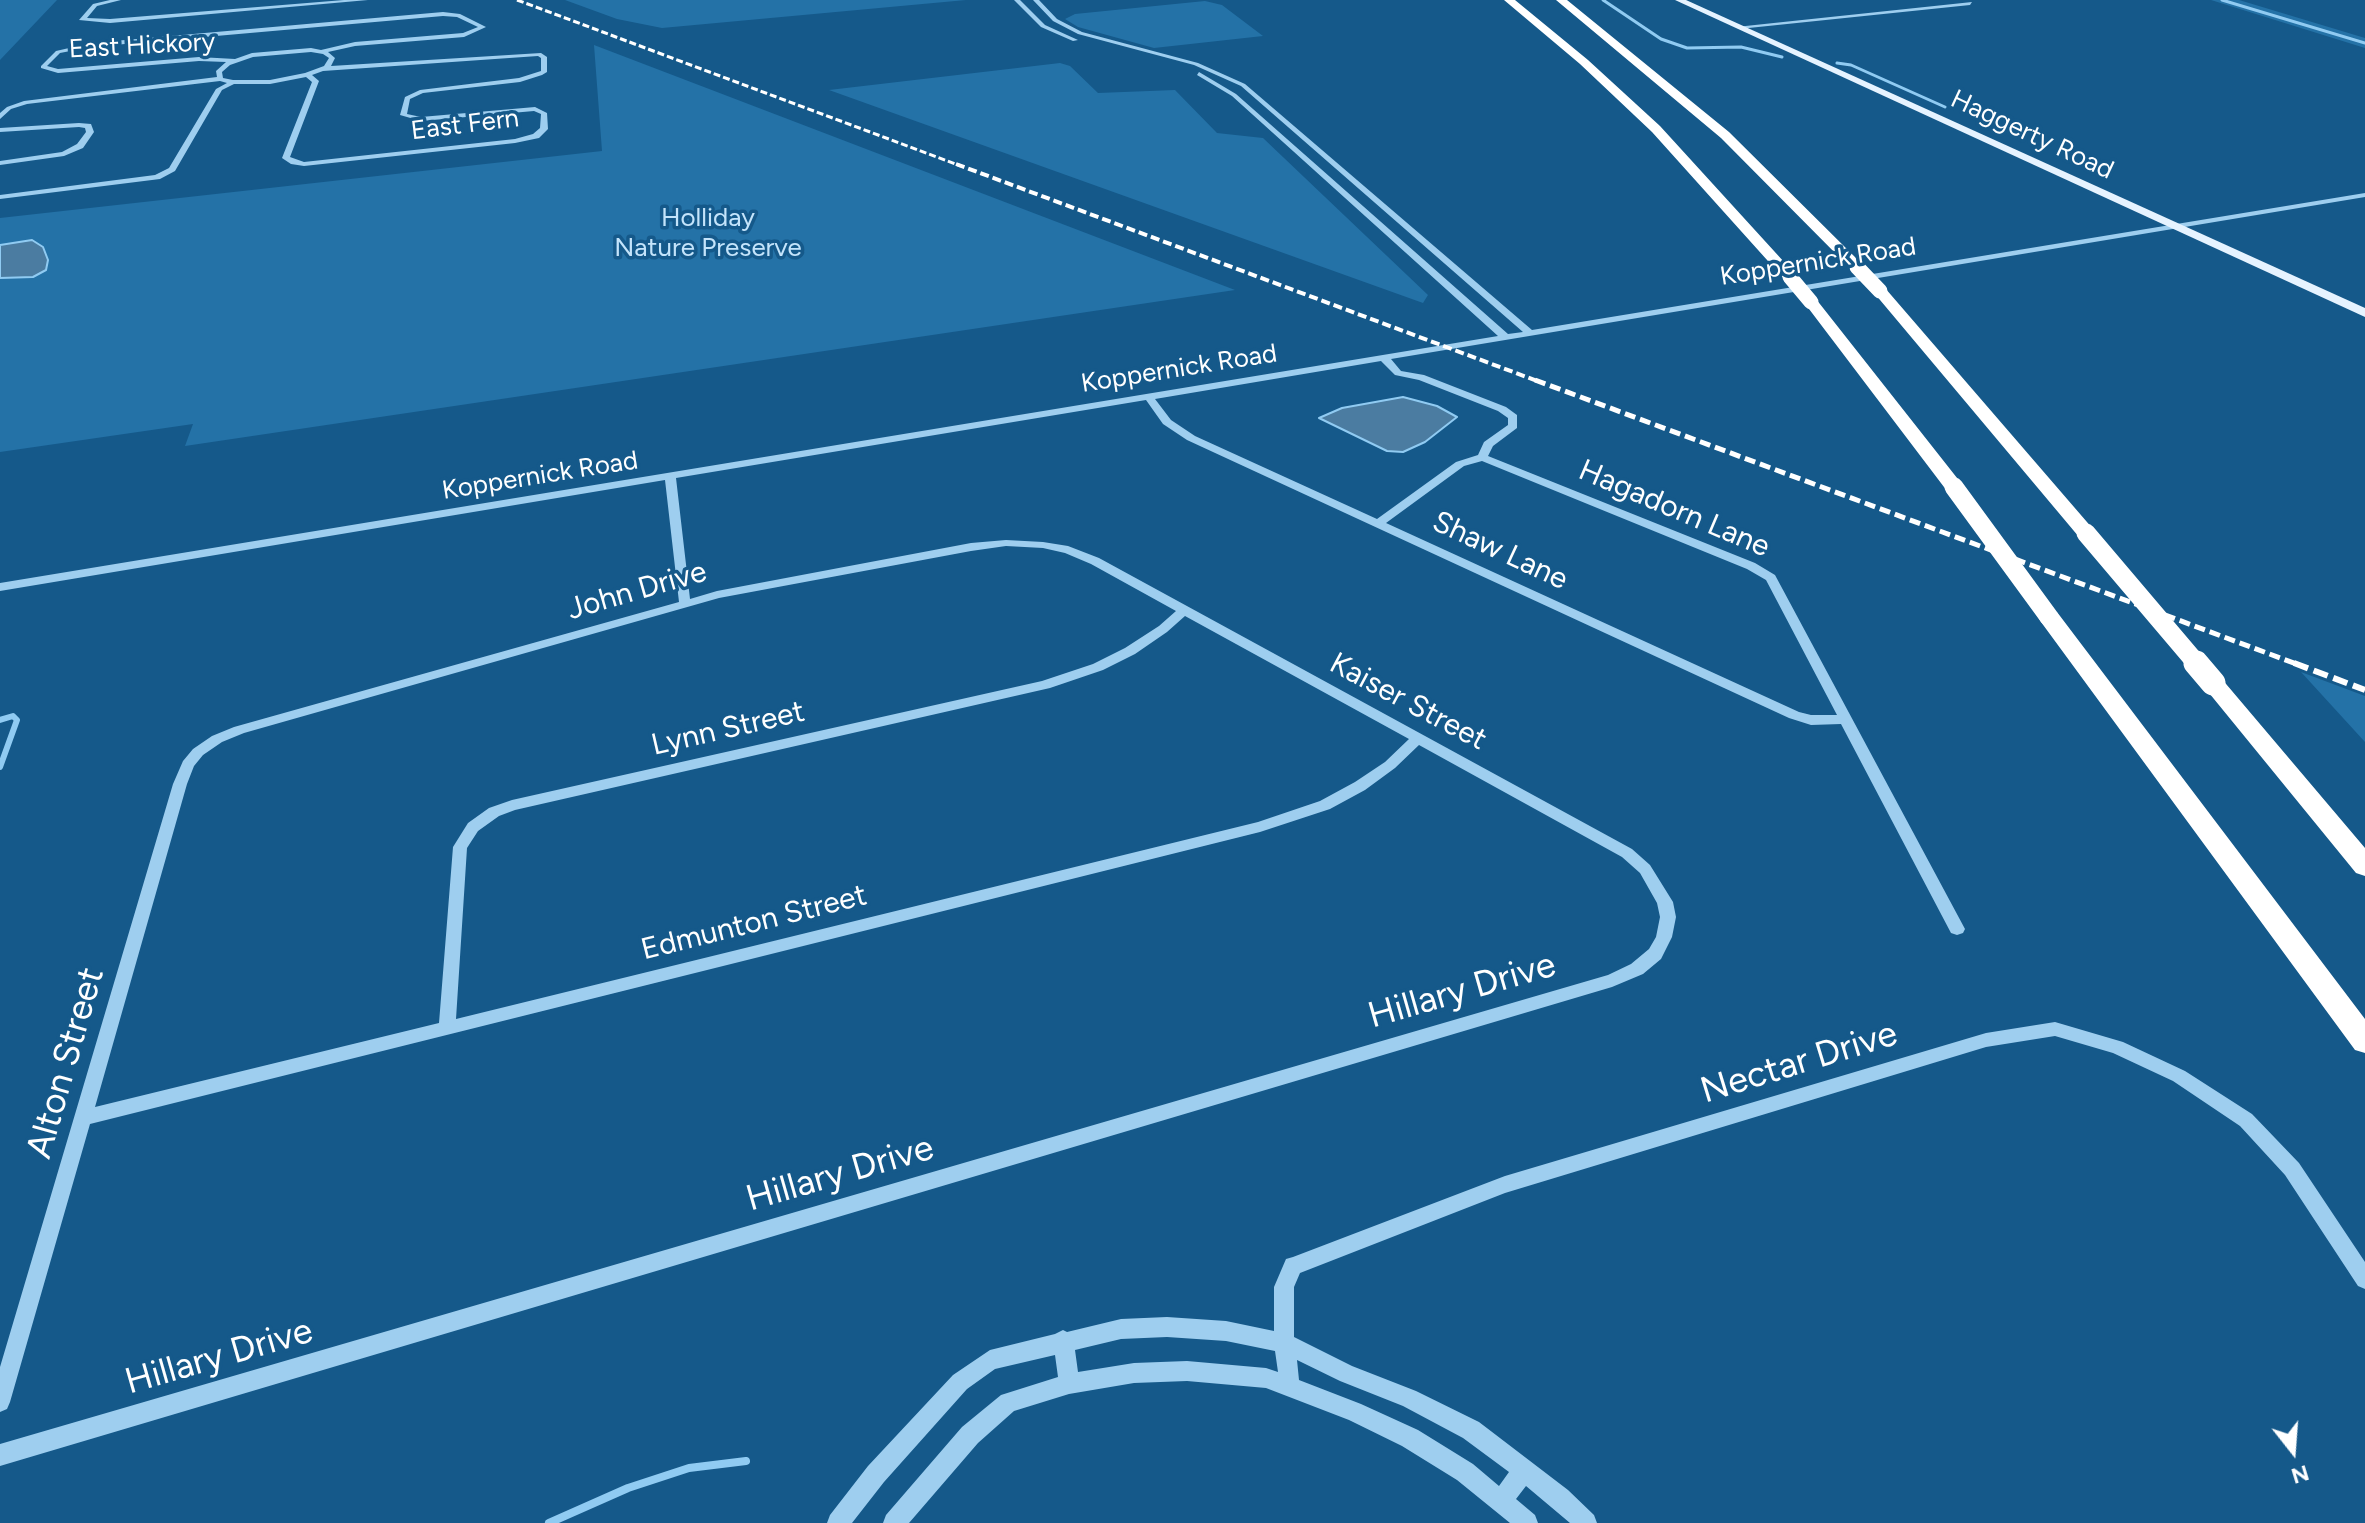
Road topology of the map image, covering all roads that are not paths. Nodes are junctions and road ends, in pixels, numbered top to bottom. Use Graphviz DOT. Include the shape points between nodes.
graph roads {
  1 [pos="118,0"];
  2 [pos="234,0"];
  3 [pos="249,0"];
  4 [pos="365,0"];
  5 [pos="1036,0"];
  6 [pos="1509,0"];
  7 [pos="1561,0"];
  8 [pos="1679,0"];
  9 [pos="1018,1"];
  10 [pos="1970,3"];
  11 [pos="252,9"];
  12 [pos="238,10"];
  13 [pos="1739,27"];
  14 [pos="264,29"];
  15 [pos="250,31"];
  16 [pos="276,51"];
  17 [pos="321,52"];
  18 [pos="261,53"];
  19 [pos="1179,59"];
  20 [pos="234,61"];
  21 [pos="1168,63"];
  22 [pos="322,69"];
  23 [pos="307,75"];
  24 [pos="220,79"];
  25 [pos="233,82"];
  26 [pos="1258,97"];
  27 [pos="1240,100"];
  28 [pos="0,117"];
  29 [pos="0,130"];
  30 [pos="1330,159"];
  31 [pos="1310,162"];
  32 [pos="0,163"];
  33 [pos="2365,195"];
  34 [pos="0,197"];
  35 [pos="1390,211"];
  36 [pos="1369,214"];
  37 [pos="2173,227"];
  38 [pos="1453,267"];
  39 [pos="1431,270"];
  40 [pos="2365,313"];
  41 [pos="1530,333"];
  42 [pos="1505,337"];
  43 [pos="1384,358"];
  44 [pos="1149,397"];
  45 [pos="1482,457"];
  46 [pos="670,477"];
  47 [pos="1379,523"];
  48 [pos="1095,561"];
  49 [pos="0,587"];
  50 [pos="685,604"];
  51 [pos="1184,610"];
  52 [pos="1845,719"];
  53 [pos="1418,738"];
  54 [pos="203,748"];
  55 [pos="2365,866"];
  56 [pos="1668,917"];
  57 [pos="1957,929"];
  58 [pos="447,1028"];
  59 [pos="2365,1041"];
  60 [pos="83,1118"];
  61 [pos="2365,1279"];
  62 [pos="1063,1340"];
  63 [pos="1284,1343"];
  64 [pos="1069,1384"];
  65 [pos="1290,1387"];
  66 [pos="0,1402"];
  67 [pos="0,1455"];
  68 [pos="1524,1470"];
  69 [pos="1501,1501"];
  70 [pos="838,1523"];
  71 [pos="894,1523"];
  72 [pos="1527,1523"];
  73 [pos="1586,1523"];
  1 -- 12 [label="street" via="95,5 82,20"];
  2 -- 12 [label="street"];
  3 -- 11 [label="street"];
  4 -- 11 [label="street"];
  5 -- 9 [label="street"];
  5 -- 19 [label="street" via="1055,20 1080,33"];
  6 -- 59 [label="highway, bridge" via="1656,129 1811,302"];
  7 -- 55 [label="highway, bridge" via="1715,125 1880,291"];
  8 -- 13 [label="main road, Haggerty Road"];
  9 -- 21 [label="street" via="1064,36"];
  10 -- 13 [label="street"];
  11 -- 12 [label="street"];
  11 -- 14 [label="street"];
  12 -- 15 [label="street"];
  13 -- 37 [label="main road, Haggerty Road"];
  14 -- 15 [label="street, East Hickory"];
  14 -- 16 [label="street"];
  14 -- 17 [label="street, East Hickory" via="443,14 483,27 464,35"];
  15 -- 18 [label="street"];
  15 -- 20 [label="street, East Hickory" via="81,46 58,52 43,67 58,71"];
  16 -- 17 [label="street"];
  16 -- 18 [label="street"];
  17 -- 22 [label="street" via="332,58"];
  18 -- 20 [label="street"];
  19 -- 21 [label="street"];
  19 -- 26 [label="street" via="1221,73"];
  20 -- 24 [label="street" via="219,71"];
  21 -- 27 [label="street" via="1212,79"];
  22 -- 23 [label="street"];
  22 -- 23 [label="street, East Fern" via="539,54 544,57 540,74 422,91 407,98 403,115 421,119 535,109 544,113 544,129 515,141 291,162 286,158 316,81"];
  23 -- 25 [label="street"];
  24 -- 25 [label="street"];
  24 -- 28 [label="street" via="26,102"];
  25 -- 34 [label="street" via="214,94 167,173 138,182"];
  26 -- 27 [label="street"];
  26 -- 30 [label="street"];
  27 -- 31 [label="street"];
  29 -- 32 [label="street" via="79,125 90,132 80,146 64,154"];
  30 -- 31 [label="street"];
  30 -- 35 [label="street"];
  31 -- 36 [label="street"];
  33 -- 37 [label="street, Koppernick Road"];
  35 -- 36 [label="street"];
  35 -- 38 [label="street"];
  36 -- 39 [label="street"];
  37 -- 40 [label="main road, Haggerty Road"];
  37 -- 41 [label="street, Koppernick Road"];
  38 -- 39 [label="street"];
  38 -- 41 [label="street"];
  39 -- 42 [label="street"];
  41 -- 42 [label="street, Koppernick Road"];
  42 -- 43 [label="street, Koppernick Road"];
  43 -- 44 [label="street, Koppernick Road"];
  43 -- 45 [label="street" via="1398,373 1421,377 1513,417 1513,426 1488,444"];
  44 -- 46 [label="street, Koppernick Road"];
  44 -- 47 [label="street, Shaw Lane" via="1167,422 1191,438"];
  45 -- 47 [label="street" via="1460,464"];
  45 -- 52 [label="street, Hagadorn Lane" via="1771,578"];
  46 -- 49 [label="street, Koppernick Road"];
  46 -- 50 [label="street"];
  47 -- 52 [label="street, Shaw Lane" via="1794,715"];
  48 -- 50 [label="street, John Drive" via="1043,545 990,544"];
  48 -- 51 [label="street, Kaiser Street"];
  50 -- 54 [label="street, John Drive" via="239,730"];
  51 -- 53 [label="street, Kaiser Street"];
  51 -- 58 [label="street, Lynn Street" via="1130,651 1045,685 494,812 473,827 460,847"];
  52 -- 57 [label="street, Hagadorn Lane"];
  53 -- 56 [label="street, Kaiser Street" via="1627,853 1656,883"];
  53 -- 58 [label="street, Edmunton Street" via="1360,786 1285,820"];
  54 -- 60 [label="street, Alton Street" via="188,764 180,784"];
  56 -- 67 [label="street, Hillary Drive" via="1655,954 1612,980"];
  58 -- 60 [label="street, Edmunton Street"];
  60 -- 66 [label="street, Alton Street"];
  61 -- 63 [label="street, Nectar Drive" via="2292,1169 2246,1120 2179,1076 2117,1047 2055,1029 1986,1040 1505,1185 1293,1266 1284,1287"];
  62 -- 63 [label="street" via="1167,1327 1226,1331"];
  62 -- 64 [label="street"];
  62 -- 70 [label="street" via="990,1360 971,1372"];
  63 -- 65 [label="street, Nectar Drive"];
  63 -- 68 [label="street" via="1471,1430"];
  64 -- 65 [label="street" via="1187,1371 1266,1378"];
  64 -- 71 [label="street" via="997,1410"];
  65 -- 69 [label="street" via="1410,1438"];
  68 -- 69 [label="street"];
  68 -- 73 [label="street"];
  69 -- 72 [label="street"];
}
